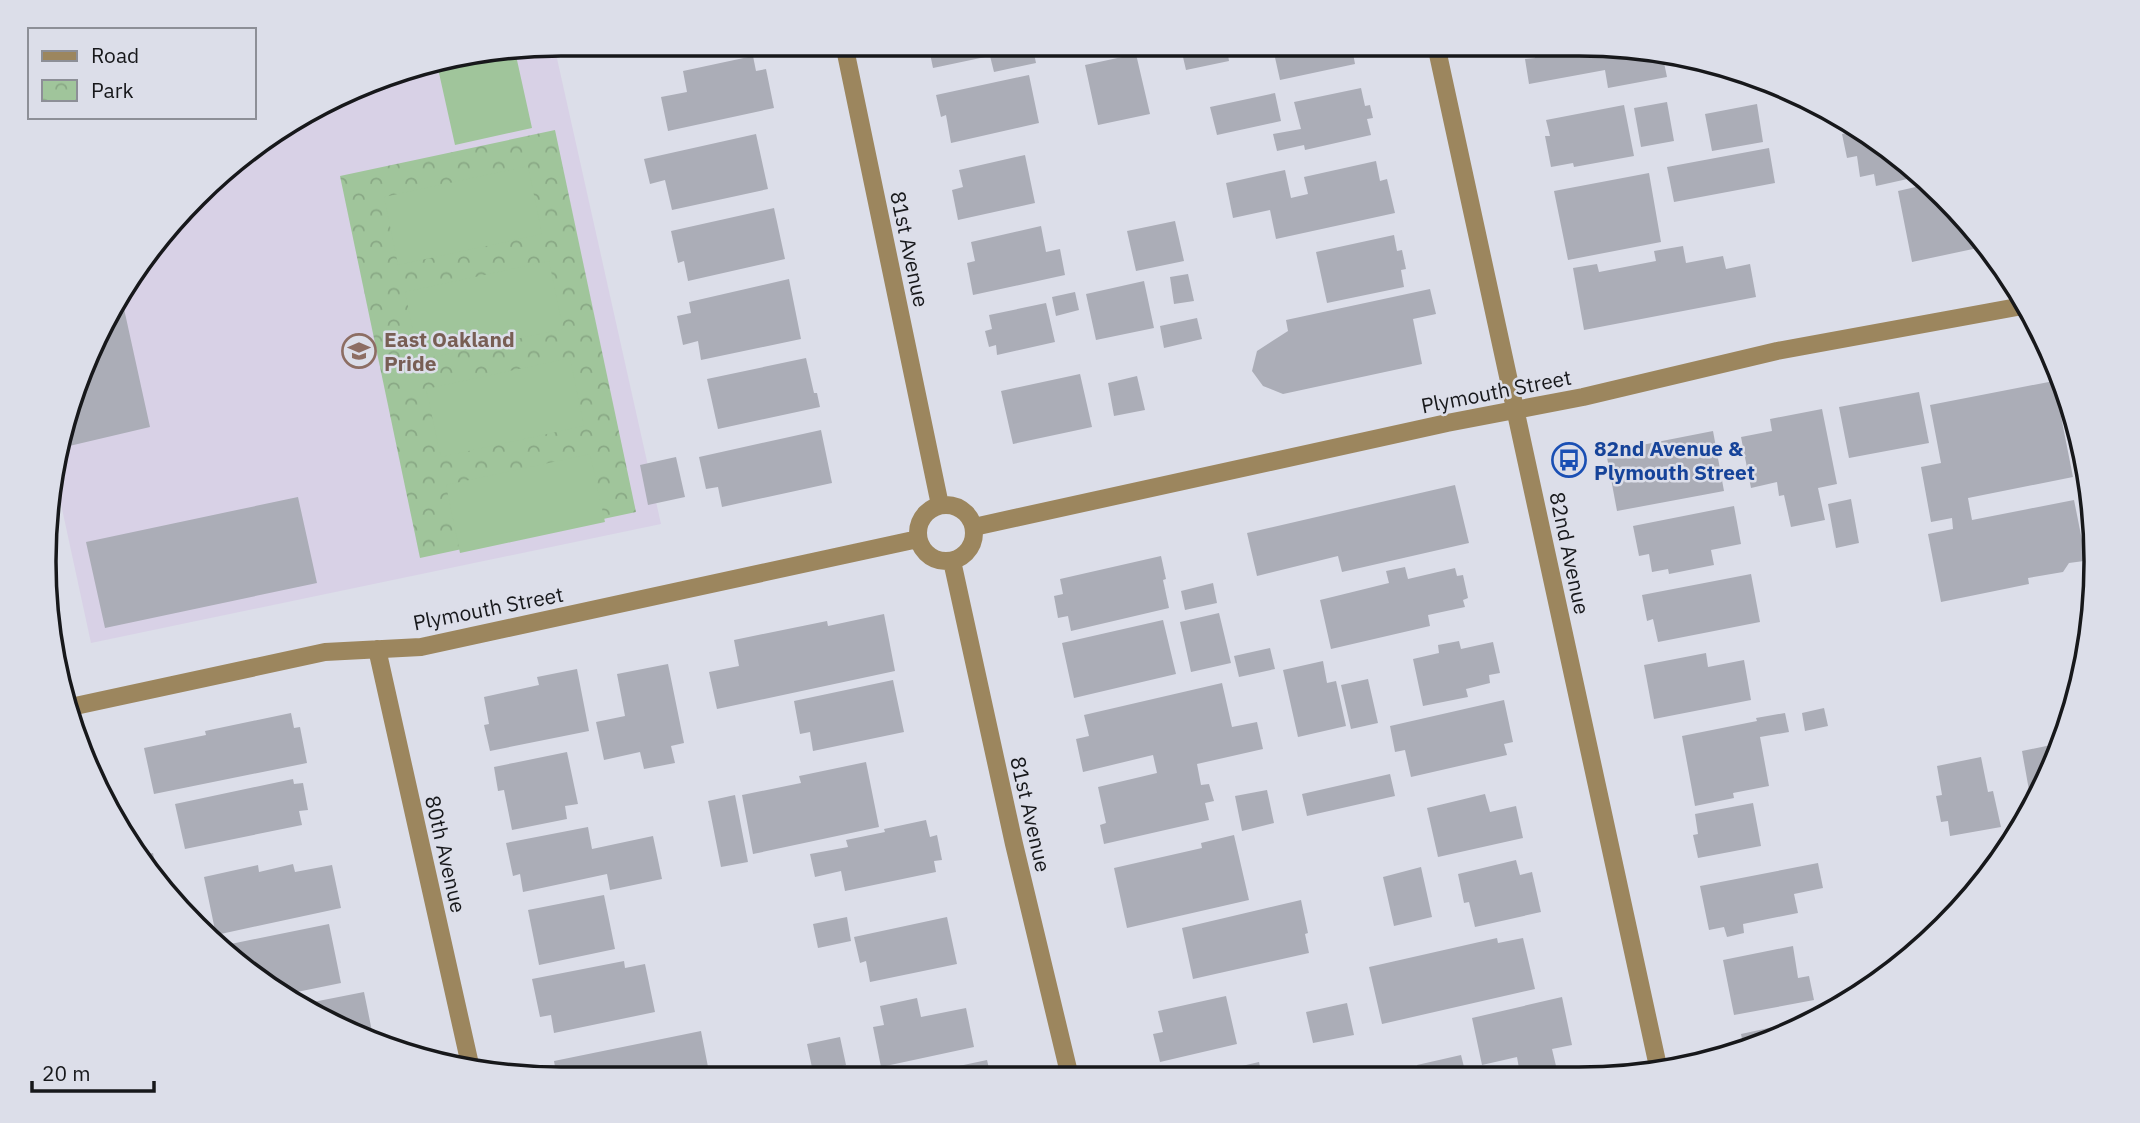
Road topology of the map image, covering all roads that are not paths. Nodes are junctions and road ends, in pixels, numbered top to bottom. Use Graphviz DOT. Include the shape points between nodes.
graph roads {
  1 [pos="846,56"];
  2 [pos="1438,56"];
  3 [pos="2015,307"];
  4 [pos="1515,410"];
  5 [pos="940,505"];
  6 [pos="974,527"];
  7 [pos="918,539"];
  8 [pos="952,561"];
  9 [pos="377,649"];
  10 [pos="77,706"];
  11 [pos="469,1058"];
  12 [pos="1658,1061"];
  13 [pos="1067,1067"];
  1 -- 5 [label="street, 81st Avenue"];
  2 -- 4 [label="street, 82nd Avenue"];
  3 -- 4 [label="street, Plymouth Street" via="1777,351"];
  4 -- 6 [label="street, Plymouth Street"];
  4 -- 12 [label="street, 82nd Avenue"];
  5 -- 6 [label="street" via="962,509"];
  5 -- 7 [label="street" via="921,517"];
  6 -- 8 [label="street" via="970,549"];
  7 -- 8 [label="street" via="931,557"];
  7 -- 9 [label="street, Plymouth Street" via="422,647"];
  8 -- 13 [label="street, 81st Avenue"];
  9 -- 10 [label="street, Plymouth Street" via="325,652"];
  9 -- 11 [label="street, 80th Avenue"];
}
